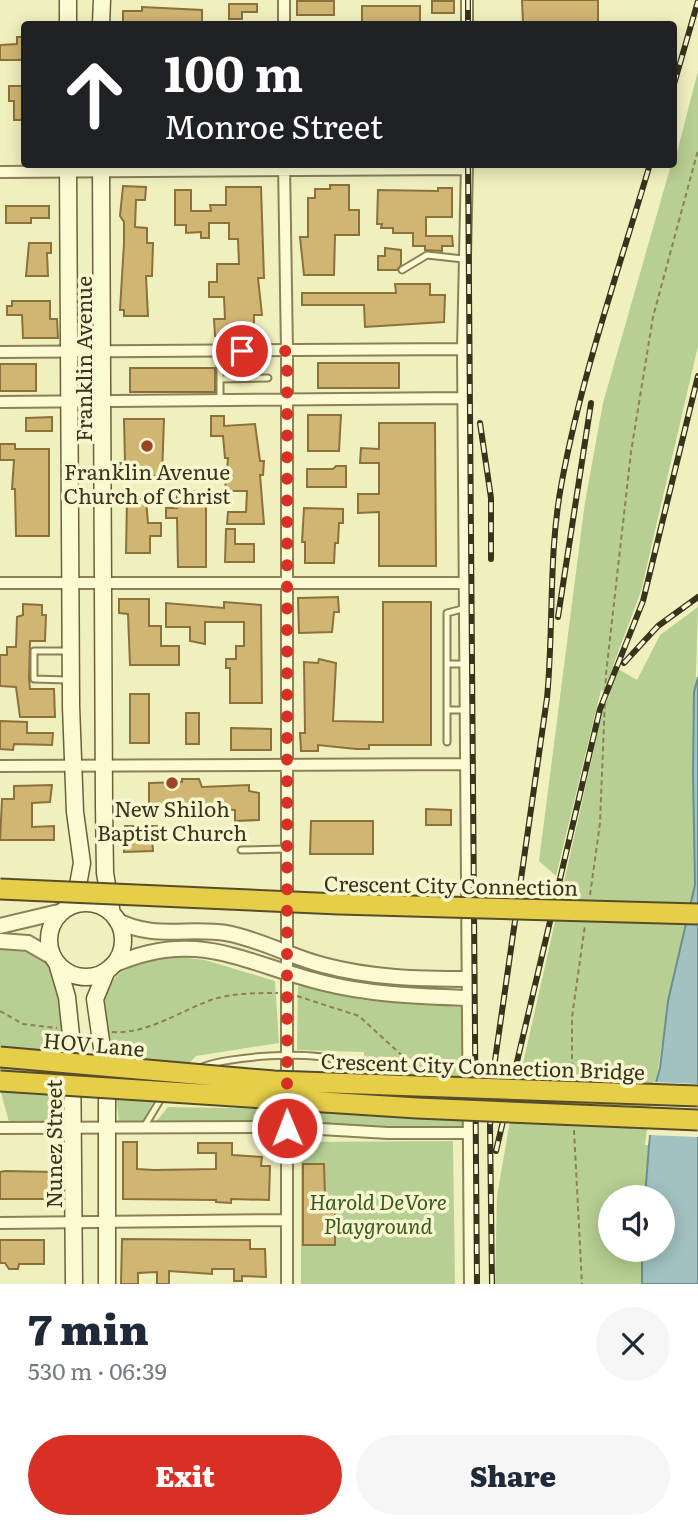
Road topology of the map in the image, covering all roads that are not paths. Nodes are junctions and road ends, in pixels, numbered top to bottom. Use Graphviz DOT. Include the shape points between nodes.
graph roads {
  1 [pos="68,0"];
  2 [pos="102,0"];
  3 [pos="284,0"];
  4 [pos="467,0"];
  5 [pos="68,21"];
  6 [pos="102,21"];
  7 [pos="284,21"];
  8 [pos="467,21"];
  9 [pos="68,168"];
  10 [pos="101,168"];
  11 [pos="284,168"];
  12 [pos="467,168"];
  13 [pos="0,172"];
  14 [pos="463,259"];
  15 [pos="402,270"];
  16 [pos="463,349"];
  17 [pos="104,350"];
  18 [pos="71,351"];
  19 [pos="220,351"];
  20 [pos="287,351"];
  21 [pos="0,352"];
  22 [pos="268,378"];
  23 [pos="220,379"];
  24 [pos="463,398"];
  25 [pos="287,399"];
  26 [pos="220,400"];
  27 [pos="70,401"];
  28 [pos="103,401"];
  29 [pos="0,402"];
  30 [pos="286,582"];
  31 [pos="0,583"];
  32 [pos="71,583"];
  33 [pos="105,583"];
  34 [pos="466,583"];
  35 [pos="466,608"];
  36 [pos="71,650"];
  37 [pos="447,664"];
  38 [pos="466,664"];
  39 [pos="71,680"];
  40 [pos="447,710"];
  41 [pos="466,710"];
  42 [pos="447,742"];
  43 [pos="467,764"];
  44 [pos="72,765"];
  45 [pos="104,765"];
  46 [pos="0,766"];
  47 [pos="287,766"];
  48 [pos="287,849"];
  49 [pos="241,850"];
  50 [pos="0,889"];
  51 [pos="65,909"];
  52 [pos="698,914"];
  53 [pos="114,917"];
  54 [pos="0,926"];
  55 [pos="0,942"];
  56 [pos="286,952"];
  57 [pos="55,960"];
  58 [pos="109,968"];
  59 [pos="286,972"];
  60 [pos="468,979"];
  61 [pos="468,998"];
  62 [pos="286,1057"];
  63 [pos="0,1058"];
  64 [pos="347,1065"];
  65 [pos="184,1074"];
  66 [pos="0,1081"];
  67 [pos="698,1096"];
  68 [pos="698,1120"];
  69 [pos="144,1127"];
  70 [pos="0,1128"];
  71 [pos="73,1128"];
  72 [pos="107,1128"];
  73 [pos="287,1128"];
  74 [pos="469,1133"];
  75 [pos="287,1220"];
  76 [pos="107,1221"];
  77 [pos="73,1222"];
  78 [pos="0,1223"];
  79 [pos="74,1284"];
  80 [pos="107,1284"];
  81 [pos="288,1284"];
  82 [pos="470,1284"];
  1 -- 5 [label="main road"];
  2 -- 6 [label="main road"];
  3 -- 7 [label="street"];
  4 -- 8 [label="street"];
  9 -- 10 [label="street"];
  9 -- 13 [label="street"];
  9 -- 18 [label="main road, Franklin Avenue"];
  10 -- 11 [label="street"];
  10 -- 17 [label="main road, Franklin Avenue"];
  11 -- 20 [label="street"];
  12 -- 14 [label="street"];
  14 -- 15 [label="lane" via="426,255"];
  14 -- 16 [label="street"];
  16 -- 20 [label="street"];
  16 -- 24 [label="street"];
  17 -- 18 [label="street"];
  17 -- 19 [label="street"];
  17 -- 28 [label="main road, Franklin Avenue"];
  18 -- 21 [label="street"];
  18 -- 27 [label="main road, Franklin Avenue"];
  19 -- 20 [label="street"];
  19 -- 23 [label="lane"];
  20 -- 25 [label="street"];
  22 -- 23 [label="lane"];
  23 -- 26 [label="lane"];
  24 -- 25 [label="street"];
  24 -- 34 [label="street"];
  25 -- 26 [label="street"];
  25 -- 30 [label="street"];
  26 -- 28 [label="street"];
  27 -- 28 [label="street"];
  27 -- 29 [label="street"];
  27 -- 32 [label="main road, Franklin Avenue"];
  28 -- 33 [label="main road, Franklin Avenue"];
  30 -- 33 [label="street"];
  30 -- 34 [label="street"];
  30 -- 47 [label="street"];
  31 -- 32 [label="street"];
  32 -- 33 [label="street"];
  32 -- 36 [label="main road, Franklin Avenue"];
  33 -- 45 [label="main road, Franklin Avenue"];
  34 -- 35 [label="street"];
  35 -- 37 [label="lane" via="447,613"];
  35 -- 38 [label="street"];
  36 -- 39 [label="main road, Franklin Avenue"];
  36 -- 39 [label="lane" via="34,651 34,679"];
  37 -- 38 [label="lane"];
  37 -- 40 [label="lane"];
  38 -- 41 [label="street"];
  39 -- 44 [label="main road, Franklin Avenue"];
  40 -- 41 [label="lane"];
  40 -- 42 [label="lane"];
  41 -- 43 [label="street"];
  43 -- 47 [label="street"];
  43 -- 60 [label="street"];
  44 -- 45 [label="street"];
  44 -- 46 [label="street"];
  44 -- 51 [label="main road" via="82,863 76,896"];
  45 -- 47 [label="street"];
  45 -- 53 [label="main road, Franklin Avenue" via="106,873"];
  47 -- 48 [label="street"];
  48 -- 49 [label="lane"];
  48 -- 56 [label="street"];
  50 -- 52 [label="highway, Crescent City Connection, bridge"];
  51 -- 53 [label="main road" via="88,903"];
  51 -- 54 [label="street"];
  51 -- 57 [label="main road" via="49,934"];
  53 -- 56 [label="street" via="142,932 232,934"];
  53 -- 58 [label="main road" via="122,945"];
  55 -- 57 [label="street" via="27,943"];
  56 -- 59 [label="street"];
  56 -- 60 [label="street" via="360,973"];
  57 -- 58 [label="main road" via="66,971 84,976"];
  57 -- 71 [label="main road, Nunez Street" via="71,1030"];
  58 -- 59 [label="street" via="147,953 182,948 243,956"];
  58 -- 72 [label="main road" via="95,999 107,1083"];
  59 -- 61 [label="street" via="366,991"];
  59 -- 62 [label="street"];
  60 -- 61 [label="street"];
  61 -- 74 [label="street"];
  62 -- 64 [label="lane" via="321,1057"];
  62 -- 69 [label="lane" via="247,1056 204,1066 161,1098"];
  62 -- 73 [label="street"];
  63 -- 65 [label="highway, HOV Lane, bridge"];
  65 -- 67 [label="highway, Crescent City Connection Bridge, bridge"];
  66 -- 68 [label="highway, bridge" via="203,1096"];
  69 -- 72 [label="street"];
  69 -- 73 [label="street"];
  70 -- 71 [label="street"];
  71 -- 72 [label="street"];
  71 -- 77 [label="main road, Nunez Street"];
  72 -- 76 [label="main road"];
  73 -- 74 [label="street"];
  73 -- 75 [label="street"];
  74 -- 82 [label="street"];
  75 -- 76 [label="street"];
  75 -- 81 [label="street"];
  76 -- 77 [label="street"];
  76 -- 80 [label="main road"];
  77 -- 78 [label="street"];
  77 -- 79 [label="main road, Nunez Street"];
}
